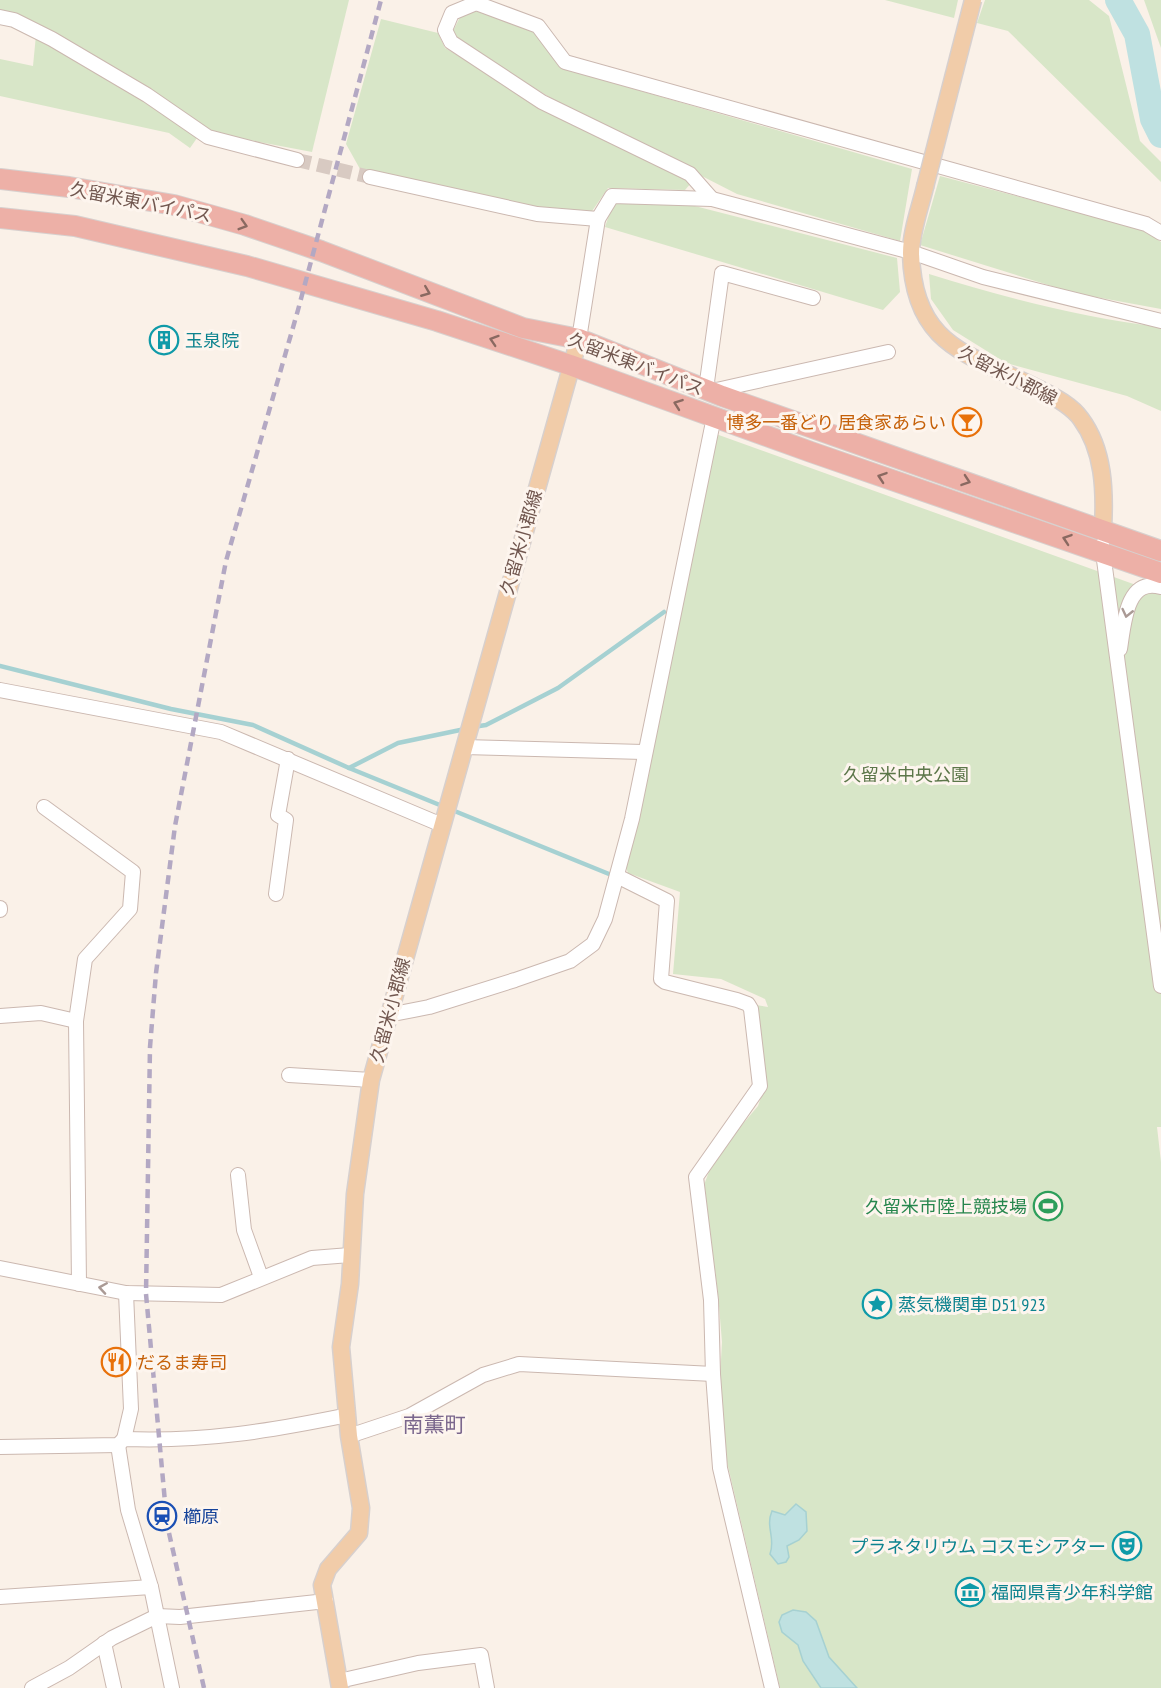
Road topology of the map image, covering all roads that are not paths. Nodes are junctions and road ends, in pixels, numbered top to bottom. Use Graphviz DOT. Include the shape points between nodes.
graph roads {
  1 [pos="973,0"];
  2 [pos="1,17"];
  3 [pos="297,160"];
  4 [pos="370,177"];
  5 [pos="0,179"];
  6 [pos="712,198"];
  7 [pos="0,219"];
  8 [pos="598,219"];
  9 [pos="1161,233"];
  10 [pos="913,244"];
  11 [pos="813,298"];
  12 [pos="1161,321"];
  13 [pos="579,339"];
  14 [pos="888,352"];
  15 [pos="570,365"];
  16 [pos="685,382"];
  17 [pos="706,389"];
  18 [pos="714,417"];
  19 [pos="1103,528"];
  20 [pos="1161,550"];
  21 [pos="1102,551"];
  22 [pos="1161,573"];
  23 [pos="1161,587"];
  24 [pos="1118,664"];
  25 [pos="0,690"];
  26 [pos="464,747"];
  27 [pos="643,752"];
  28 [pos="288,759"];
  29 [pos="44,807"];
  30 [pos="442,825"];
  31 [pos="617,876"];
  32 [pos="276,894"];
  33 [pos="1161,986"];
  34 [pos="388,1015"];
  35 [pos="0,1016"];
  36 [pos="76,1021"];
  37 [pos="289,1075"];
  38 [pos="371,1080"];
  39 [pos="238,1174"];
  40 [pos="350,1255"];
  41 [pos="0,1268"];
  42 [pos="261,1277"];
  43 [pos="79,1284"];
  44 [pos="126,1293"];
  45 [pos="712,1374"];
  46 [pos="348,1415"];
  47 [pos="349,1436"];
  48 [pos="121,1442"];
  49 [pos="0,1447"];
  50 [pos="151,1587"];
  51 [pos="0,1597"];
  52 [pos="326,1600"];
  53 [pos="157,1616"];
  54 [pos="104,1643"];
  55 [pos="340,1685"];
  56 [pos="32,1688"];
  57 [pos="114,1688"];
  58 [pos="172,1688"];
  59 [pos="487,1688"];
  60 [pos="772,1688"];
  1 -- 10 [label="main road, 久留米小郡線, bridge"];
  2 -- 3 [label="street" via="52,39 147,95 208,137"];
  4 -- 8 [label="street" via="537,214"];
  5 -- 13 [label="highway, 久留米東バイパス, one-way" via="174,205 321,251 523,328"];
  6 -- 8 [label="street" via="612,196"];
  6 -- 9 [label="street" via="690,174 542,102 450,42 445,30 452,13 476,3 538,26 565,62 1146,224"];
  6 -- 10 [label="street"];
  15 -- 7 [label="highway, 久留米東バイパス, one-way" via="437,321 247,266 75,226"];
  8 -- 13 [label="street"];
  10 -- 12 [label="street" via="983,277"];
  10 -- 19 [label="main road, 久留米小郡線" via="922,307 934,330 976,362 1058,399 1080,417 1094,441 1102,472"];
  11 -- 17 [label="street" via="722,273"];
  13 -- 15 [label="main road, 久留米小郡線"];
  13 -- 16 [label="highway, 久留米東バイパス"];
  14 -- 17 [label="street" via="716,392"];
  18 -- 15 [label="highway, 久留米東バイパス, one-way"];
  15 -- 26 [label="main road, 久留米小郡線"];
  16 -- 17 [label="street"];
  16 -- 19 [label="highway, 久留米東バイパス, one-way"];
  21 -- 18 [label="highway, 久留米東バイパス, one-way"];
  18 -- 27 [label="street"];
  19 -- 20 [label="highway, 久留米東バイパス"];
  19 -- 21 [label="street"];
  21 -- 22 [label="highway, 久留米東バイパス"];
  21 -- 24 [label="street"];
  23 -- 24 [label="street, one-way" via="1150,584 1138,588 1128,604"];
  24 -- 33 [label="street"];
  25 -- 28 [label="street" via="221,732"];
  26 -- 27 [label="street"];
  26 -- 30 [label="main road, 久留米小郡線"];
  27 -- 31 [label="street"];
  28 -- 30 [label="street"];
  28 -- 32 [label="street" via="278,815 286,820"];
  29 -- 36 [label="street" via="133,872 130,909 85,959"];
  30 -- 34 [label="main road, 久留米小郡線"];
  31 -- 34 [label="street" via="593,944 570,961 467,996"];
  31 -- 45 [label="street" via="667,901 661,979 664,982 737,1000 752,1009 760,1086 696,1177 711,1300"];
  34 -- 38 [label="main road, 久留米小郡線"];
  35 -- 36 [label="street" via="41,1013"];
  36 -- 43 [label="street"];
  37 -- 38 [label="street"];
  38 -- 40 [label="main road, 久留米小郡線"];
  39 -- 42 [label="street" via="244,1230"];
  40 -- 42 [label="street" via="312,1258"];
  40 -- 46 [label="main road, 久留米小郡線" via="341,1347"];
  41 -- 43 [label="street"];
  42 -- 44 [label="street" via="221,1295"];
  44 -- 43 [label="street, one-way"];
  44 -- 48 [label="street" via="132,1409"];
  45 -- 47 [label="street" via="519,1364 483,1375 409,1416"];
  45 -- 60 [label="street" via="720,1468"];
  46 -- 47 [label="main road, 久留米小郡線"];
  46 -- 48 [label="street" via="263,1433 187,1441"];
  47 -- 52 [label="main road, 久留米小郡線" via="361,1508 359,1533 328,1569 322,1585"];
  48 -- 49 [label="street"];
  48 -- 50 [label="street" via="128,1510"];
  50 -- 51 [label="street"];
  50 -- 53 [label="street"];
  52 -- 53 [label="street" via="180,1617"];
  52 -- 55 [label="main road, 久留米小郡線"];
  53 -- 54 [label="street"];
  53 -- 58 [label="street"];
  54 -- 56 [label="street"];
  54 -- 57 [label="street"];
  55 -- 59 [label="street" via="417,1663 482,1655"];
}
